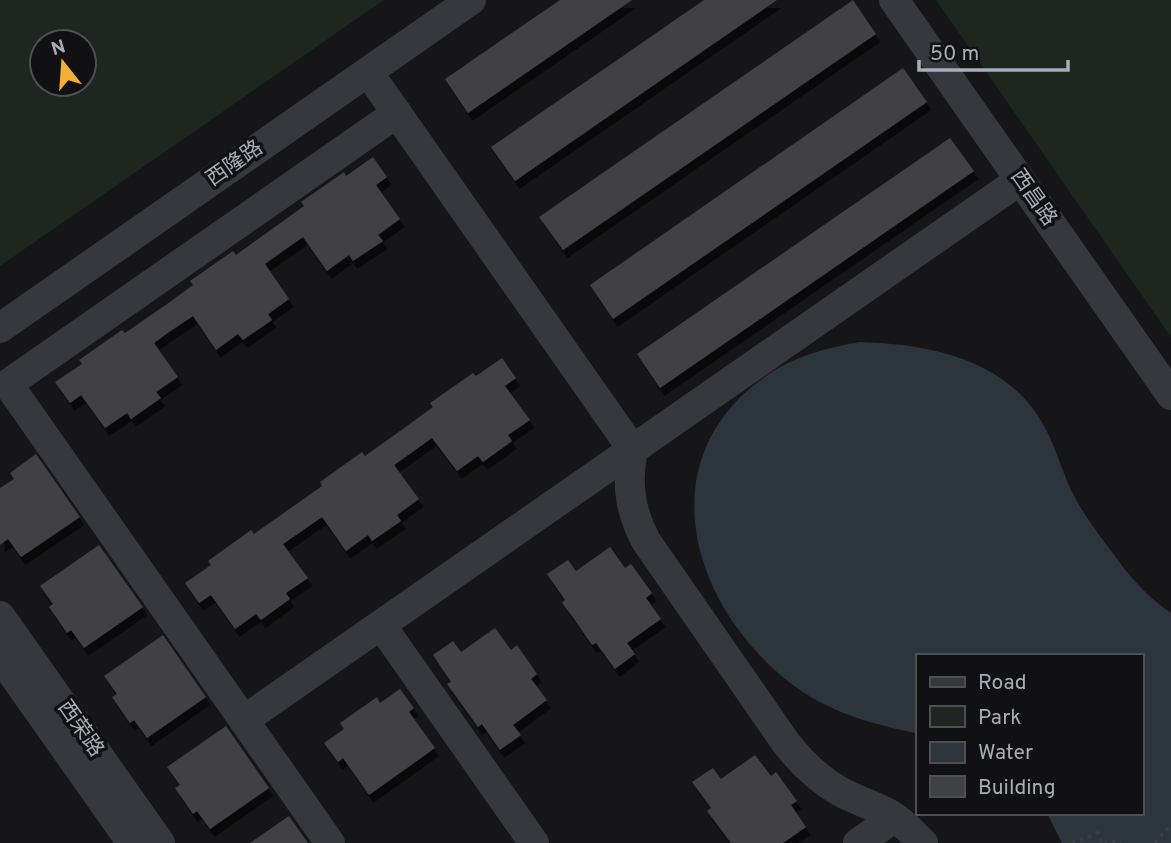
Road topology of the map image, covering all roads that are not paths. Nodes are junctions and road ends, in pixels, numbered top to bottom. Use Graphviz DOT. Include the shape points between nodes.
graph roads {
  1 [pos="471,0"];
  2 [pos="894,0"];
  3 [pos="368,72"];
  4 [pos="397,113"];
  5 [pos="1020,180"];
  6 [pos="0,328"];
  7 [pos="1171,395"];
  8 [pos="633,450"];
  9 [pos="0,616"];
  10 [pos="381,625"];
  11 [pos="0,656"];
  12 [pos="244,720"];
  13 [pos="894,818"];
  14 [pos="132,843"];
  15 [pos="160,843"];
  16 [pos="330,843"];
  17 [pos="534,843"];
  18 [pos="858,843"];
  19 [pos="922,843"];
  1 -- 3 [label="street, 西隆路"];
  2 -- 5 [label="street, 西昌路"];
  3 -- 4 [label="street"];
  3 -- 6 [label="street, 西隆路"];
  4 -- 8 [label="street"];
  4 -- 12 [label="street" via="8,384"];
  5 -- 7 [label="street, 西昌路"];
  5 -- 8 [label="street"];
  8 -- 10 [label="street"];
  8 -- 13 [label="street" via="630,496 646,541 786,743 824,782"];
  9 -- 15 [label="street, 西荣路"];
  10 -- 12 [label="street"];
  10 -- 17 [label="street"];
  11 -- 14 [label="street, 西荣路"];
  12 -- 16 [label="street"];
  13 -- 18 [label="street"];
  13 -- 19 [label="street"];
}
